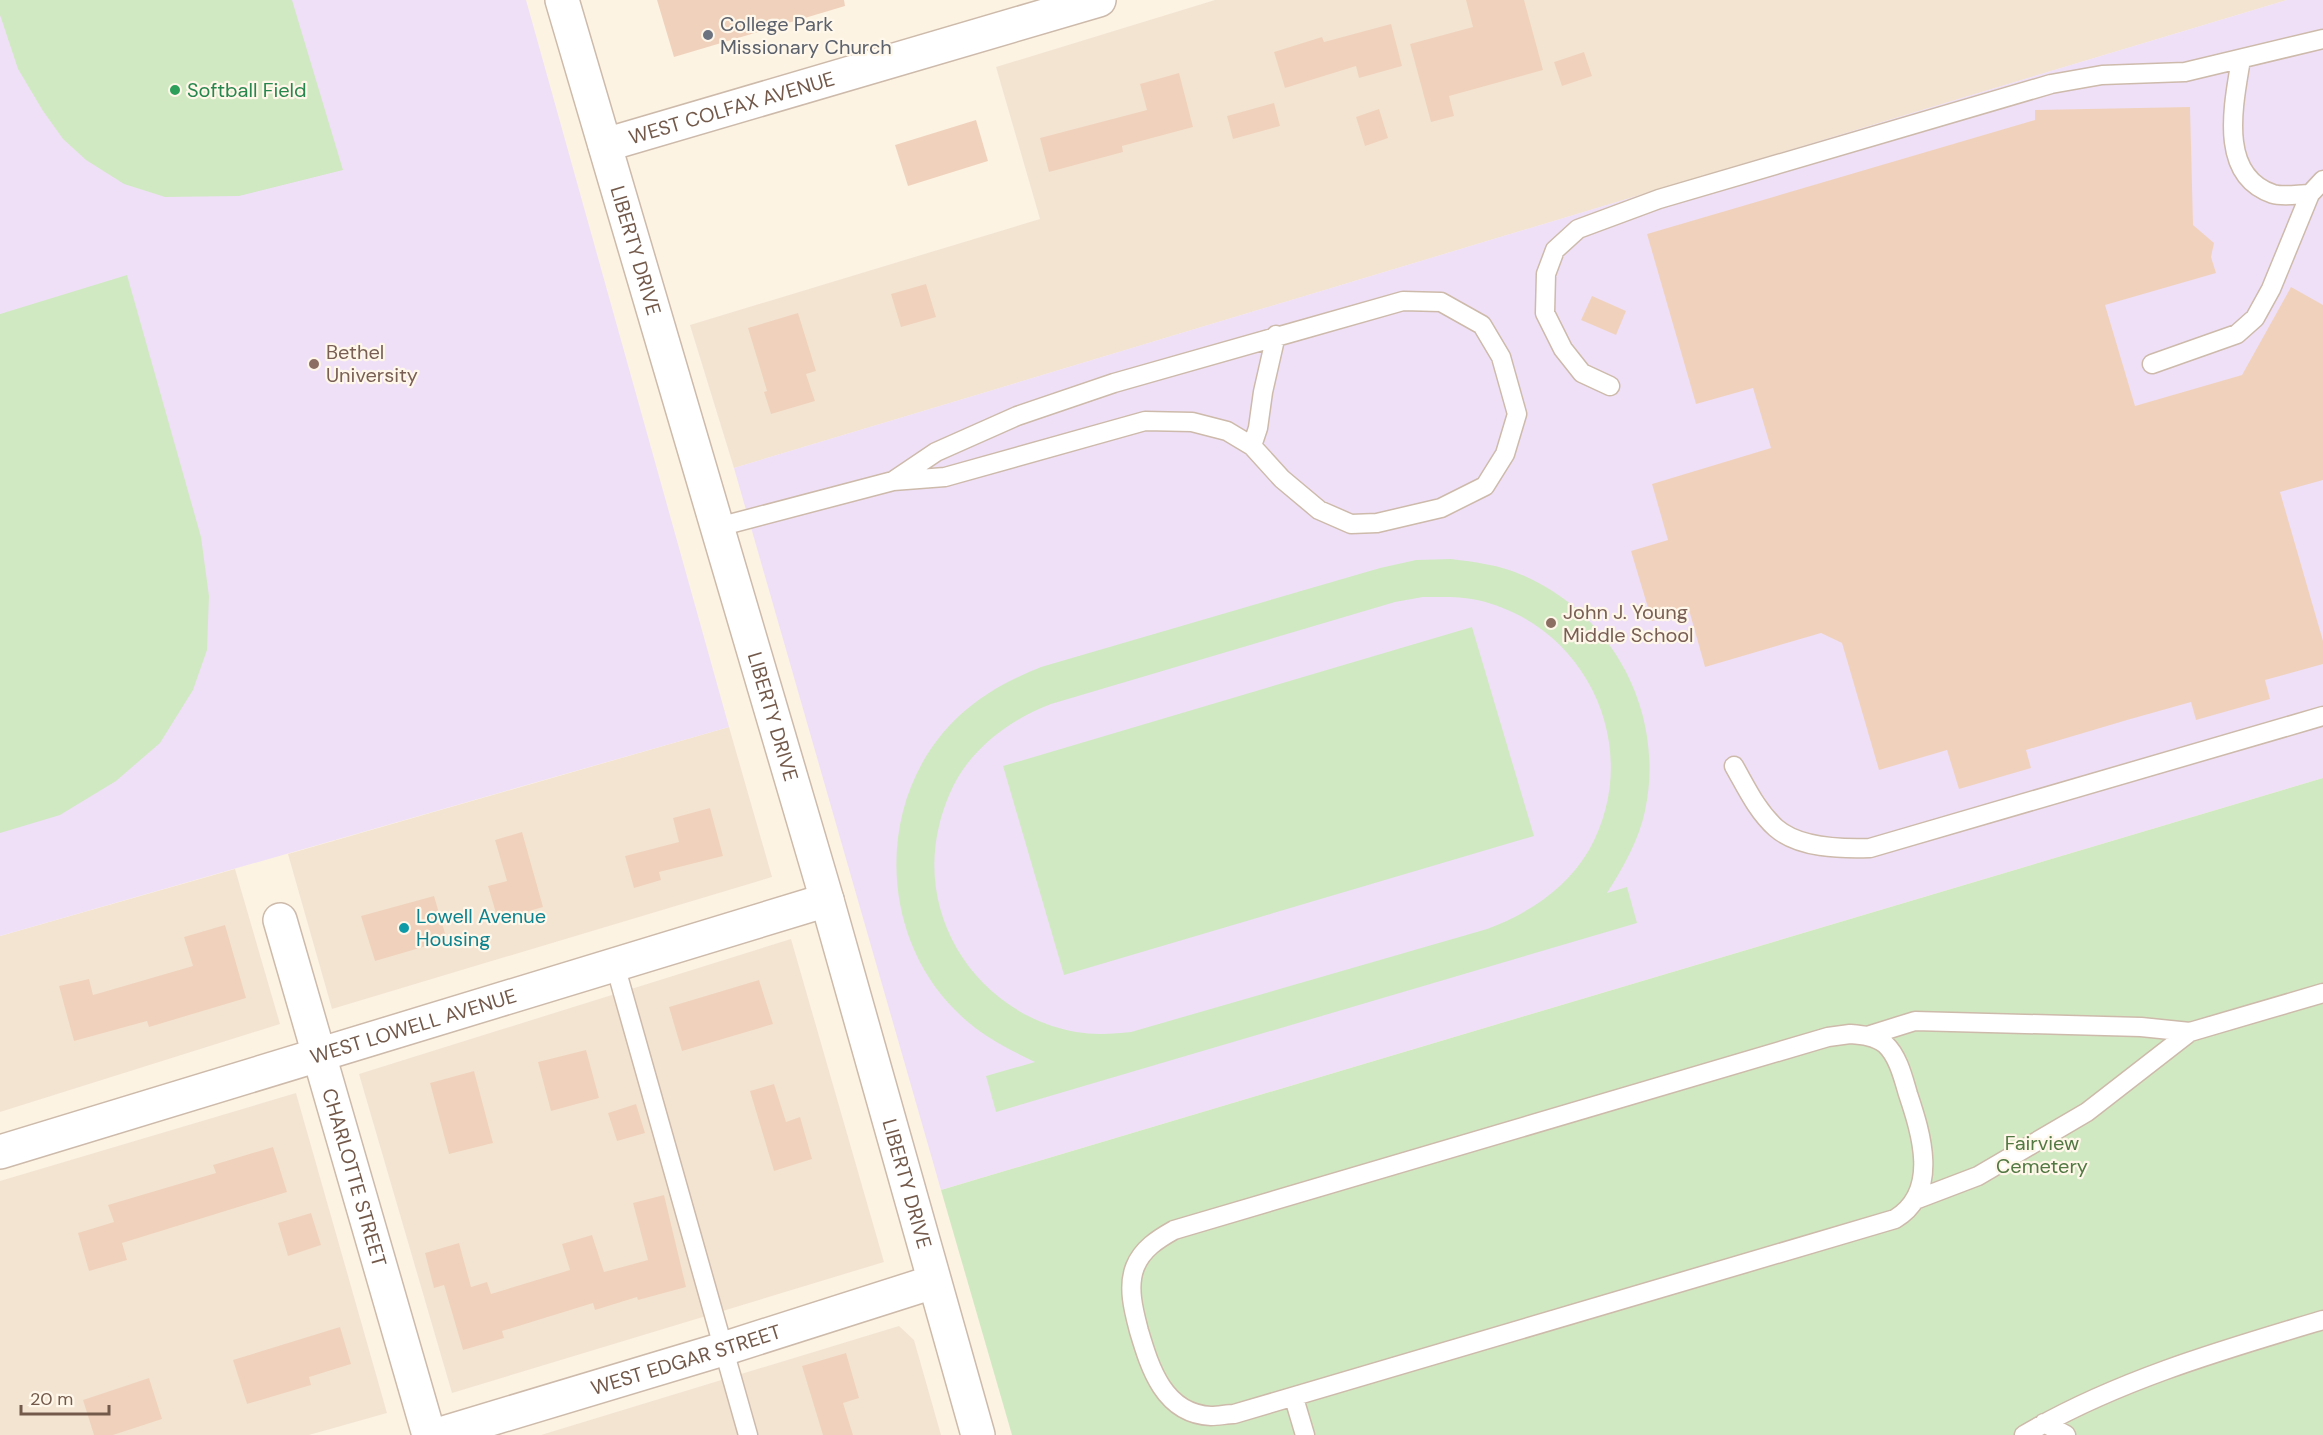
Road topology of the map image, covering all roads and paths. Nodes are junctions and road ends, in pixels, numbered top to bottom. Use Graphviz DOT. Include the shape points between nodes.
graph roads {
  1 [pos="562,0"];
  2 [pos="1099,0"];
  3 [pos="2323,39"];
  4 [pos="2241,59"];
  5 [pos="605,145"];
  6 [pos="2323,180"];
  7 [pos="2310,194"];
  8 [pos="1276,335"];
  9 [pos="2152,364"];
  10 [pos="1610,386"];
  11 [pos="1252,446"];
  12 [pos="893,481"];
  13 [pos="717,527"];
  14 [pos="2323,716"];
  15 [pos="1734,766"];
  16 [pos="827,900"];
  17 [pos="280,920"];
  18 [pos="615,965"];
  19 [pos="2323,993"];
  20 [pos="2190,1032"];
  21 [pos="1867,1036"];
  22 [pos="319,1055"];
  23 [pos="0,1152"];
  24 [pos="1915,1200"];
  25 [pos="933,1282"];
  26 [pos="2323,1320"];
  27 [pos="723,1349"];
  28 [pos="1294,1398"];
  29 [pos="2044,1423"];
  30 [pos="429,1435"];
  31 [pos="437,1435"];
  32 [pos="748,1435"];
  33 [pos="978,1435"];
  34 [pos="1305,1435"];
  35 [pos="2024,1435"];
  36 [pos="2066,1435"];
  1 -- 5 [label="street, LIBERTY DRIVE"];
  2 -- 5 [label="street, WEST COLFAX AVENUE"];
  3 -- 4 [label="lane"];
  4 -- 7 [label="lane" via="2233,110 2234,148 2246,177 2274,194"];
  4 -- 10 [label="lane" via="2185,72 2102,75 2051,84 1659,199 1578,229 1555,250 1546,274 1545,313 1563,349 1582,373"];
  5 -- 13 [label="street, LIBERTY DRIVE"];
  6 -- 7 [label="lane"];
  7 -- 9 [label="lane" via="2255,318 2237,334"];
  8 -- 11 [label="lane"];
  8 -- 11 [label="lane" via="1403,301 1442,302 1482,325 1501,357 1517,414 1505,454 1485,486 1441,508 1377,523 1352,524 1319,510 1282,479"];
  8 -- 12 [label="lane" via="1017,416 936,452"];
  11 -- 12 [label="lane" via="1227,431 1192,422 1145,421 945,477"];
  12 -- 13 [label="lane"];
  13 -- 16 [label="street, LIBERTY DRIVE"];
  14 -- 15 [label="lane" via="1870,848 1817,844 1777,829"];
  16 -- 18 [label="street, WEST LOWELL AVENUE"];
  16 -- 25 [label="street, LIBERTY DRIVE"];
  17 -- 22 [label="street, CHARLOTTE STREET"];
  18 -- 22 [label="street, WEST LOWELL AVENUE"];
  18 -- 27 [label="lane"];
  19 -- 20 [label="lane"];
  20 -- 21 [label="lane" via="2141,1027 1915,1021"];
  20 -- 24 [label="lane" via="2087,1112 1978,1176"];
  21 -- 24 [label="lane" via="1884,1043 1893,1054 1922,1135 1924,1168"];
  21 -- 28 [label="lane" via="1828,1037 1194,1222 1155,1241 1134,1269 1132,1286 1133,1309 1150,1367 1161,1387 1190,1411 1210,1416 1234,1414"];
  22 -- 23 [label="street, WEST LOWELL AVENUE"];
  22 -- 30 [label="street, CHARLOTTE STREET"];
  24 -- 28 [label="lane" via="1895,1219 1866,1229"];
  25 -- 27 [label="street, WEST EDGAR STREET"];
  25 -- 33 [label="street, LIBERTY DRIVE"];
  26 -- 29 [label="lane" via="2166,1370"];
  27 -- 31 [label="street, WEST EDGAR STREET"];
  27 -- 32 [label="lane"];
  28 -- 34 [label="lane"];
  29 -- 35 [label="lane"];
  29 -- 36 [label="lane"];
}
